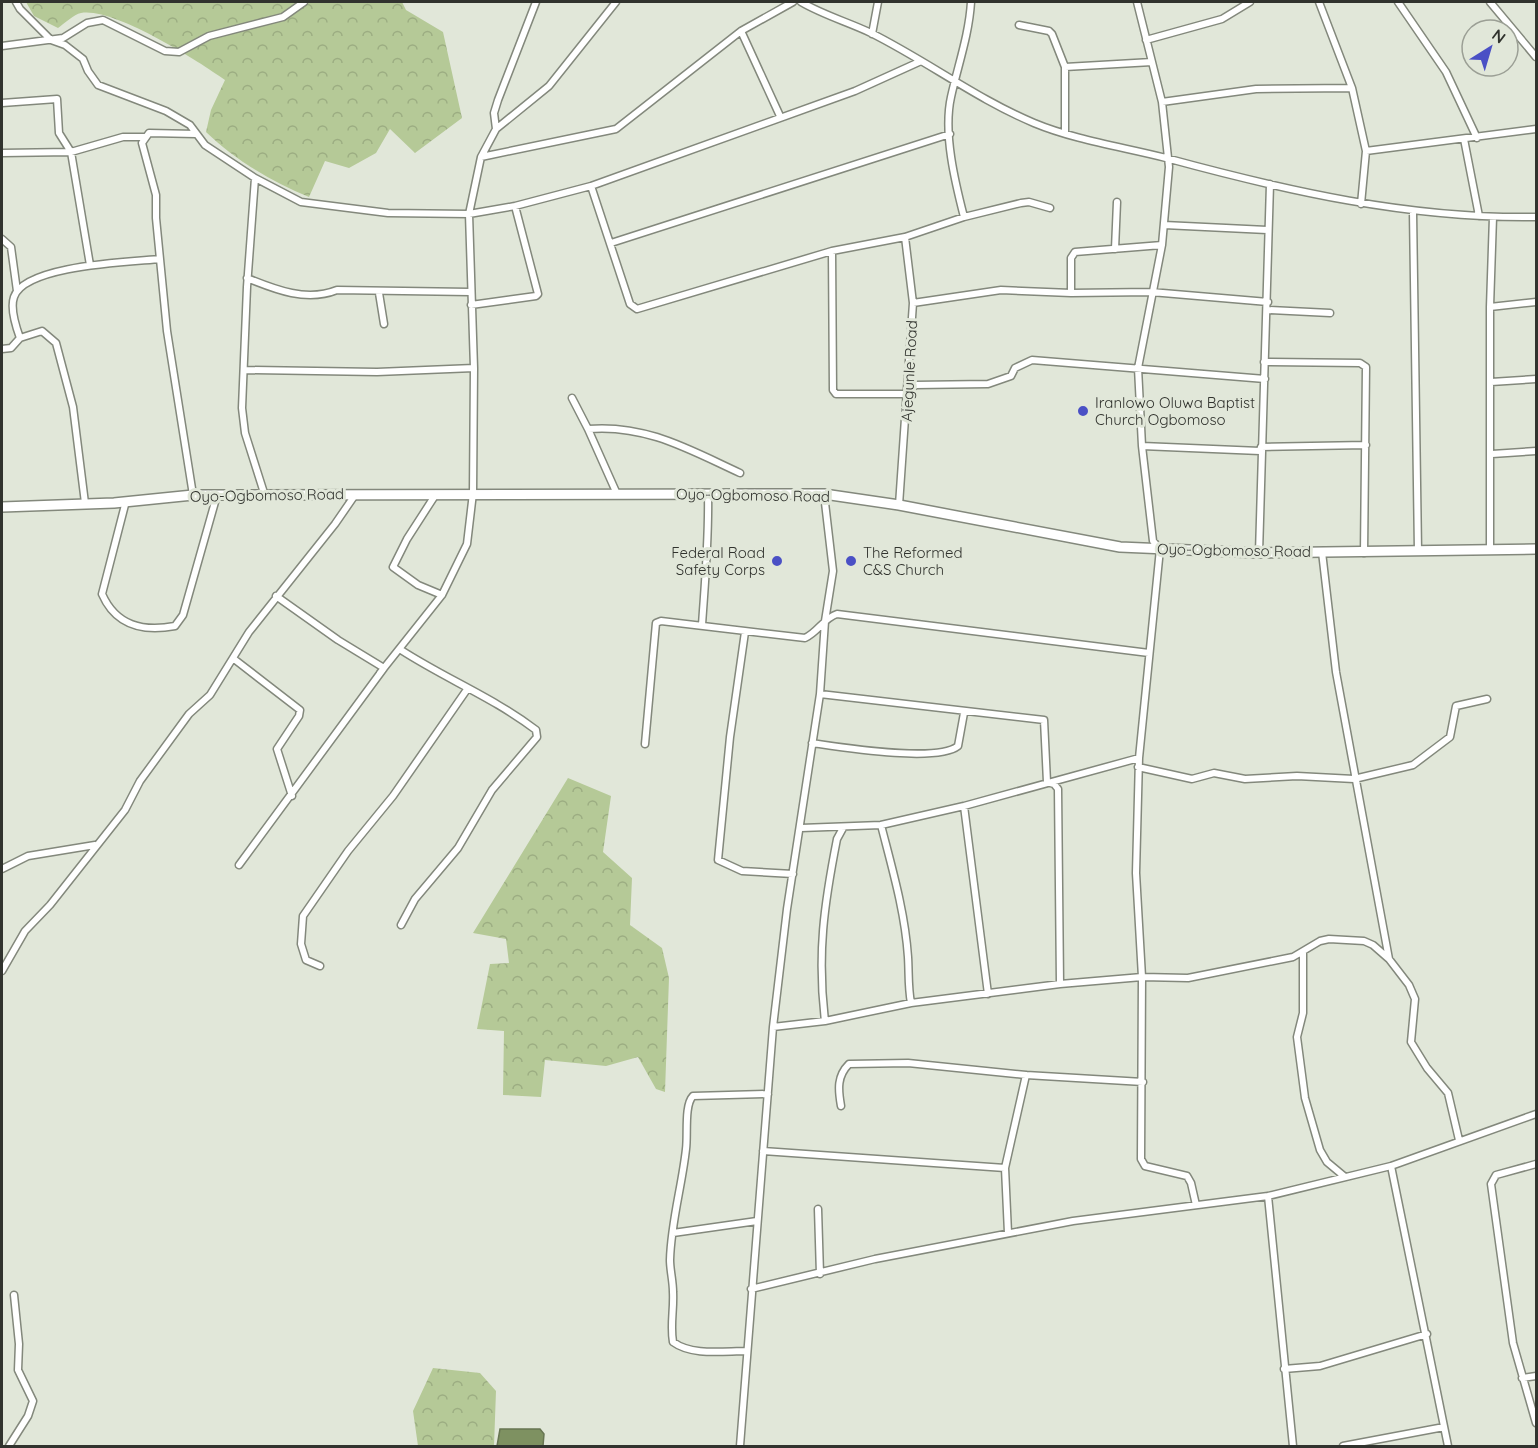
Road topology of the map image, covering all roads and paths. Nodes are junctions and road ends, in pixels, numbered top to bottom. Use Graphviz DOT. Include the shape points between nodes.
graph roads {
  1 [pos="16,2"];
  2 [pos="304,2"];
  3 [pos="536,2"];
  4 [pos="616,2"];
  5 [pos="793,2"];
  6 [pos="801,2"];
  7 [pos="878,2"];
  8 [pos="971,2"];
  9 [pos="1137,2"];
  10 [pos="1250,2"];
  11 [pos="1319,2"];
  12 [pos="1398,2"];
  13 [pos="1490,2"];
  14 [pos="1019,25"];
  15 [pos="741,31"];
  16 [pos="872,34"];
  17 [pos="51,40"];
  18 [pos="1146,40"];
  19 [pos="2,46"];
  20 [pos="1536,57"];
  21 [pos="919,62"];
  22 [pos="1152,62"];
  23 [pos="1065,67"];
  24 [pos="956,84"];
  25 [pos="1352,88"];
  26 [pos="1162,102"];
  27 [pos="2,103"];
  28 [pos="780,116"];
  29 [pos="496,129"];
  30 [pos="1536,129"];
  31 [pos="1065,132"];
  32 [pos="196,134"];
  33 [pos="950,134"];
  34 [pos="144,137"];
  35 [pos="1477,138"];
  36 [pos="1464,139"];
  37 [pos="1366,151"];
  38 [pos="71,152"];
  39 [pos="2,153"];
  40 [pos="481,157"];
  41 [pos="1168,159"];
  42 [pos="255,178"];
  43 [pos="1270,184"];
  44 [pos="591,186"];
  45 [pos="1117,202"];
  46 [pos="1361,204"];
  47 [pos="515,206"];
  48 [pos="1050,208"];
  49 [pos="1413,212"];
  50 [pos="469,214"];
  51 [pos="1479,216"];
  52 [pos="964,217"];
  53 [pos="1536,217"];
  54 [pos="1493,218"];
  55 [pos="1164,225"];
  56 [pos="1267,230"];
  57 [pos="905,237"];
  58 [pos="2,239"];
  59 [pos="611,243"];
  60 [pos="1162,245"];
  61 [pos="1115,249"];
  62 [pos="832,251"];
  63 [pos="160,259"];
  64 [pos="90,265"];
  65 [pos="247,278"];
  66 [pos="17,291"];
  67 [pos="470,292"];
  68 [pos="1151,292"];
  69 [pos="379,293"];
  70 [pos="1071,293"];
  71 [pos="1268,302"];
  72 [pos="1536,302"];
  73 [pos="913,303"];
  74 [pos="471,305"];
  75 [pos="1490,307"];
  76 [pos="1268,310"];
  77 [pos="1330,313"];
  78 [pos="384,324"];
  79 [pos="20,338"];
  80 [pos="2,349"];
  81 [pos="1264,362"];
  82 [pos="474,368"];
  83 [pos="1138,368"];
  84 [pos="246,370"];
  85 [pos="1265,379"];
  86 [pos="1536,379"];
  87 [pos="1491,382"];
  88 [pos="908,394"];
  89 [pos="573,398"];
  90 [pos="588,429"];
  91 [pos="1366,445"];
  92 [pos="1142,446"];
  93 [pos="1261,447"];
  94 [pos="1536,451"];
  95 [pos="1492,454"];
  96 [pos="740,473"];
  97 [pos="473,493"];
  98 [pos="355,494"];
  99 [pos="436,494"];
  100 [pos="616,494"];
  101 [pos="708,494"];
  102 [pos="824,494"];
  103 [pos="193,495"];
  104 [pos="217,495"];
  105 [pos="265,496"];
  106 [pos="126,501"];
  107 [pos="85,503"];
  108 [pos="899,505"];
  109 [pos="2,507"];
  110 [pos="1160,549"];
  111 [pos="1536,549"];
  112 [pos="1490,550"];
  113 [pos="1418,551"];
  114 [pos="1322,552"];
  115 [pos="1259,553"];
  116 [pos="1364,553"];
  117 [pos="276,596"];
  118 [pos="442,596"];
  119 [pos="825,621"];
  120 [pos="702,625"];
  121 [pos="745,632"];
  122 [pos="401,650"];
  123 [pos="1149,652"];
  124 [pos="234,659"];
  125 [pos="380,673"];
  126 [pos="468,688"];
  127 [pos="820,694"];
  128 [pos="1487,699"];
  129 [pos="964,713"];
  130 [pos="812,743"];
  131 [pos="645,744"];
  132 [pos="1139,758"];
  133 [pos="1138,766"];
  134 [pos="1354,779"];
  135 [pos="1047,782"];
  136 [pos="292,796"];
  137 [pos="964,806"];
  138 [pos="881,825"];
  139 [pos="801,828"];
  140 [pos="843,828"];
  141 [pos="96,845"];
  142 [pos="239,865"];
  143 [pos="2,868"];
  144 [pos="793,874"];
  145 [pos="401,925"];
  146 [pos="1302,952"];
  147 [pos="1389,959"];
  148 [pos="320,966"];
  149 [pos="2,971"];
  150 [pos="1142,977"];
  151 [pos="1060,984"];
  152 [pos="988,994"];
  153 [pos="911,1003"];
  154 [pos="825,1021"];
  155 [pos="773,1027"];
  156 [pos="1026,1075"];
  157 [pos="1143,1082"];
  158 [pos="768,1094"];
  159 [pos="841,1106"];
  160 [pos="1536,1113"];
  161 [pos="1459,1140"];
  162 [pos="763,1151"];
  163 [pos="1536,1164"];
  164 [pos="1391,1166"];
  165 [pos="1005,1167"];
  166 [pos="1345,1177"];
  167 [pos="1268,1196"];
  168 [pos="1196,1205"];
  169 [pos="818,1209"];
  170 [pos="757,1221"];
  171 [pos="673,1233"];
  172 [pos="1008,1233"];
  173 [pos="820,1274"];
  174 [pos="751,1289"];
  175 [pos="14,1295"];
  176 [pos="1427,1335"];
  177 [pos="747,1352"];
  178 [pos="1284,1369"];
  179 [pos="1536,1376"];
  180 [pos="1522,1378"];
  181 [pos="1536,1423"];
  182 [pos="1444,1427"];
  183 [pos="9,1446"];
  184 [pos="740,1446"];
  185 [pos="1293,1446"];
  186 [pos="1343,1446"];
  187 [pos="1448,1446"];
  1 -- 17 [label="street"];
  2 -- 17 [label="street" via="283,17 209,36 179,52 165,51 103,20"];
  3 -- 29 [label="street" via="498,100 494,113"];
  4 -- 29 [label="street" via="549,86"];
  5 -- 15 [label="street"];
  6 -- 16 [label="street"];
  7 -- 16 [label="street"];
  8 -- 24 [label="street" via="969,30"];
  9 -- 18 [label="street"];
  10 -- 18 [label="street" via="1222,20"];
  11 -- 25 [label="street"];
  12 -- 35 [label="street" via="1446,72"];
  13 -- 20 [label="street"];
  14 -- 23 [label="street" via="1049,31"];
  15 -- 28 [label="street"];
  15 -- 40 [label="street" via="616,129"];
  16 -- 21 [label="street"];
  17 -- 19 [label="street"];
  17 -- 32 [label="street" via="83,59 98,85 166,111 190,125"];
  18 -- 22 [label="street"];
  21 -- 24 [label="street"];
  21 -- 28 [label="street" via="855,91"];
  22 -- 23 [label="street"];
  22 -- 26 [label="street"];
  23 -- 31 [label="street"];
  24 -- 31 [label="street" via="1032,122"];
  24 -- 33 [label="street" via="950,103"];
  25 -- 26 [label="street" via="1256,89"];
  25 -- 37 [label="street"];
  26 -- 41 [label="street"];
  27 -- 38 [label="street" via="57,99 59,132"];
  28 -- 44 [label="street"];
  29 -- 40 [label="street"];
  30 -- 35 [label="street"];
  31 -- 41 [label="street"];
  32 -- 34 [label="street" via="149,133"];
  32 -- 42 [label="street" via="205,145"];
  33 -- 52 [label="street" via="954,177"];
  33 -- 59 [label="street"];
  34 -- 38 [label="street" via="123,137"];
  34 -- 63 [label="street" via="142,143 156,195"];
  35 -- 36 [label="street"];
  36 -- 37 [label="street"];
  36 -- 51 [label="street"];
  37 -- 46 [label="street"];
  38 -- 39 [label="street"];
  38 -- 64 [label="street"];
  40 -- 50 [label="street"];
  41 -- 43 [label="street" via="1212,173"];
  41 -- 55 [label="street"];
  42 -- 50 [label="street" via="309,204 388,213"];
  42 -- 65 [label="street"];
  43 -- 46 [label="street"];
  43 -- 56 [label="street"];
  44 -- 47 [label="street"];
  44 -- 59 [label="street"];
  45 -- 61 [label="street"];
  46 -- 49 [label="street"];
  47 -- 50 [label="street"];
  47 -- 74 [label="street" via="538,294"];
  48 -- 52 [label="street" via="1029,202"];
  49 -- 51 [label="street"];
  49 -- 113 [label="street"];
  50 -- 67 [label="street"];
  51 -- 54 [label="street"];
  52 -- 57 [label="street"];
  53 -- 54 [label="street"];
  54 -- 75 [label="street"];
  55 -- 56 [label="street"];
  55 -- 60 [label="street"];
  56 -- 71 [label="street"];
  57 -- 62 [label="street"];
  57 -- 73 [label="street, Ajegunle Road"];
  58 -- 66 [label="street" via="11,247"];
  59 -- 62 [label="street" via="630,304 637,309"];
  60 -- 61 [label="street"];
  60 -- 68 [label="street"];
  61 -- 70 [label="street" via="1072,254"];
  62 -- 88 [label="street" via="833,390 842,394"];
  63 -- 64 [label="street"];
  63 -- 103 [label="street" via="167,331"];
  64 -- 66 [label="street" via="33,279"];
  65 -- 69 [label="street" via="278,291 323,296 337,290"];
  65 -- 84 [label="street"];
  66 -- 79 [label="street" via="13,308"];
  67 -- 69 [label="street"];
  67 -- 74 [label="street"];
  68 -- 70 [label="street"];
  68 -- 71 [label="street"];
  68 -- 83 [label="street"];
  69 -- 78 [label="street"];
  70 -- 73 [label="street" via="991,290"];
  71 -- 76 [label="street"];
  72 -- 75 [label="street"];
  73 -- 88 [label="street, Ajegunle Road"];
  74 -- 82 [label="street"];
  75 -- 87 [label="street"];
  76 -- 77 [label="street"];
  76 -- 81 [label="street"];
  79 -- 80 [label="street" via="11,348"];
  79 -- 107 [label="street" via="42,332 56,343 73,407"];
  81 -- 85 [label="street"];
  81 -- 91 [label="street" via="1359,363 1366,367"];
  82 -- 84 [label="street" via="377,372"];
  82 -- 97 [label="street"];
  83 -- 85 [label="street"];
  83 -- 88 [label="street" via="1032,360 1015,368 1002,381 915,385"];
  83 -- 92 [label="street"];
  84 -- 105 [label="street" via="243,422"];
  85 -- 93 [label="street"];
  86 -- 87 [label="street"];
  87 -- 95 [label="street"];
  88 -- 108 [label="street, Ajegunle Road"];
  89 -- 90 [label="street"];
  90 -- 96 [label="street" via="641,431 677,442"];
  90 -- 100 [label="street"];
  91 -- 93 [label="street"];
  91 -- 116 [label="street"];
  92 -- 93 [label="street" via="1260,451"];
  92 -- 110 [label="street" via="1153,541"];
  93 -- 115 [label="street"];
  94 -- 95 [label="street"];
  95 -- 112 [label="street"];
  97 -- 99 [label="highway, Oyo-Ogbomoso Road"];
  97 -- 100 [label="highway, Oyo-Ogbomoso Road"];
  97 -- 118 [label="street" via="466,544"];
  98 -- 99 [label="highway, Oyo-Ogbomoso Road"];
  98 -- 105 [label="highway, Oyo-Ogbomoso Road"];
  98 -- 117 [label="street"];
  99 -- 118 [label="street" via="393,567"];
  100 -- 101 [label="highway, Oyo-Ogbomoso Road"];
  101 -- 102 [label="highway, Oyo-Ogbomoso Road"];
  101 -- 120 [label="street"];
  102 -- 108 [label="highway, Oyo-Ogbomoso Road"];
  102 -- 119 [label="street" via="833,571"];
  103 -- 104 [label="highway, Oyo-Ogbomoso Road"];
  103 -- 106 [label="highway, Oyo-Ogbomoso Road"];
  104 -- 105 [label="highway, Oyo-Ogbomoso Road"];
  104 -- 106 [label="street" via="183,615 175,626 162,628 128,625 102,594"];
  106 -- 107 [label="highway, Oyo-Ogbomoso Road"];
  107 -- 109 [label="highway, Oyo-Ogbomoso Road"];
  108 -- 110 [label="highway, Oyo-Ogbomoso Road" via="1097,544"];
  110 -- 115 [label="highway, Oyo-Ogbomoso Road"];
  110 -- 123 [label="street"];
  111 -- 112 [label="highway, Oyo-Ogbomoso Road"];
  112 -- 113 [label="highway, Oyo-Ogbomoso Road"];
  113 -- 116 [label="highway, Oyo-Ogbomoso Road"];
  114 -- 115 [label="highway, Oyo-Ogbomoso Road"];
  114 -- 116 [label="highway, Oyo-Ogbomoso Road"];
  114 -- 134 [label="street"];
  117 -- 124 [label="street"];
  117 -- 125 [label="street" via="384,668"];
  118 -- 122 [label="street"];
  119 -- 121 [label="street" via="805,638"];
  119 -- 123 [label="street" via="837,614"];
  119 -- 127 [label="street"];
  120 -- 121 [label="street"];
  120 -- 131 [label="street" via="656,623"];
  121 -- 144 [label="street" via="718,860 742,871"];
  122 -- 125 [label="street"];
  122 -- 126 [label="street"];
  123 -- 132 [label="street"];
  124 -- 136 [label="street" via="300,710 277,749"];
  124 -- 141 [label="street" via="210,695 189,714 140,781 125,810"];
  125 -- 136 [label="street"];
  126 -- 145 [label="street" via="515,714 536,730 537,737 492,790 458,849 415,899"];
  126 -- 148 [label="street" via="303,916 301,944 306,960"];
  127 -- 129 [label="street"];
  127 -- 130 [label="street"];
  128 -- 134 [label="street" via="1456,706 1450,737 1413,765"];
  129 -- 130 [label="street" via="958,746 950,750 896,755"];
  129 -- 135 [label="street" via="1044,720"];
  130 -- 139 [label="street"];
  132 -- 133 [label="street"];
  132 -- 135 [label="street"];
  133 -- 134 [label="street" via="1192,779 1214,773 1245,779"];
  133 -- 150 [label="street" via="1136,873"];
  134 -- 147 [label="street"];
  135 -- 137 [label="street"];
  135 -- 151 [label="street" via="1058,789"];
  136 -- 142 [label="street"];
  137 -- 138 [label="street"];
  137 -- 152 [label="street"];
  138 -- 140 [label="street"];
  138 -- 153 [label="street" via="902,911"];
  139 -- 140 [label="street"];
  139 -- 144 [label="street"];
  140 -- 154 [label="street" via="837,839 821,926 819,977"];
  141 -- 143 [label="street" via="28,856"];
  141 -- 149 [label="street" via="25,931"];
  144 -- 155 [label="street"];
  146 -- 147 [label="street" via="1320,941 1354,939 1373,945"];
  146 -- 150 [label="street" via="1281,960 1188,978"];
  146 -- 166 [label="street" via="1303,1013 1297,1037 1305,1098 1320,1150 1327,1162"];
  147 -- 161 [label="street" via="1409,985 1414,999 1411,1042 1448,1093"];
  150 -- 151 [label="street"];
  150 -- 157 [label="street"];
  151 -- 152 [label="street"];
  152 -- 153 [label="street"];
  153 -- 154 [label="street"];
  154 -- 155 [label="street"];
  155 -- 158 [label="street"];
  156 -- 157 [label="street"];
  156 -- 159 [label="street" via="908,1063 849,1064 842,1071 838,1088"];
  156 -- 165 [label="street"];
  157 -- 168 [label="street" via="1141,1159 1145,1166 1187,1176"];
  158 -- 162 [label="street"];
  158 -- 171 [label="street" via="690,1099 686,1106 686,1149"];
  160 -- 161 [label="street"];
  161 -- 164 [label="street"];
  162 -- 165 [label="street"];
  162 -- 170 [label="street"];
  163 -- 180 [label="street" via="1496,1175 1491,1184 1513,1343"];
  164 -- 166 [label="street"];
  164 -- 176 [label="street"];
  165 -- 172 [label="street"];
  166 -- 167 [label="street"];
  167 -- 168 [label="street"];
  167 -- 178 [label="street"];
  168 -- 172 [label="street"];
  169 -- 173 [label="street"];
  170 -- 171 [label="street"];
  170 -- 174 [label="street"];
  171 -- 177 [label="street" via="673,1342 694,1351"];
  172 -- 173 [label="street"];
  173 -- 174 [label="street"];
  174 -- 177 [label="street"];
  175 -- 183 [label="street" via="18,1370 33,1401"];
  176 -- 178 [label="street" via="1320,1366"];
  176 -- 182 [label="street"];
  177 -- 184 [label="street"];
  178 -- 185 [label="street"];
  179 -- 180 [label="street"];
  180 -- 181 [label="street"];
  182 -- 186 [label="street"];
  182 -- 187 [label="street"];
}
